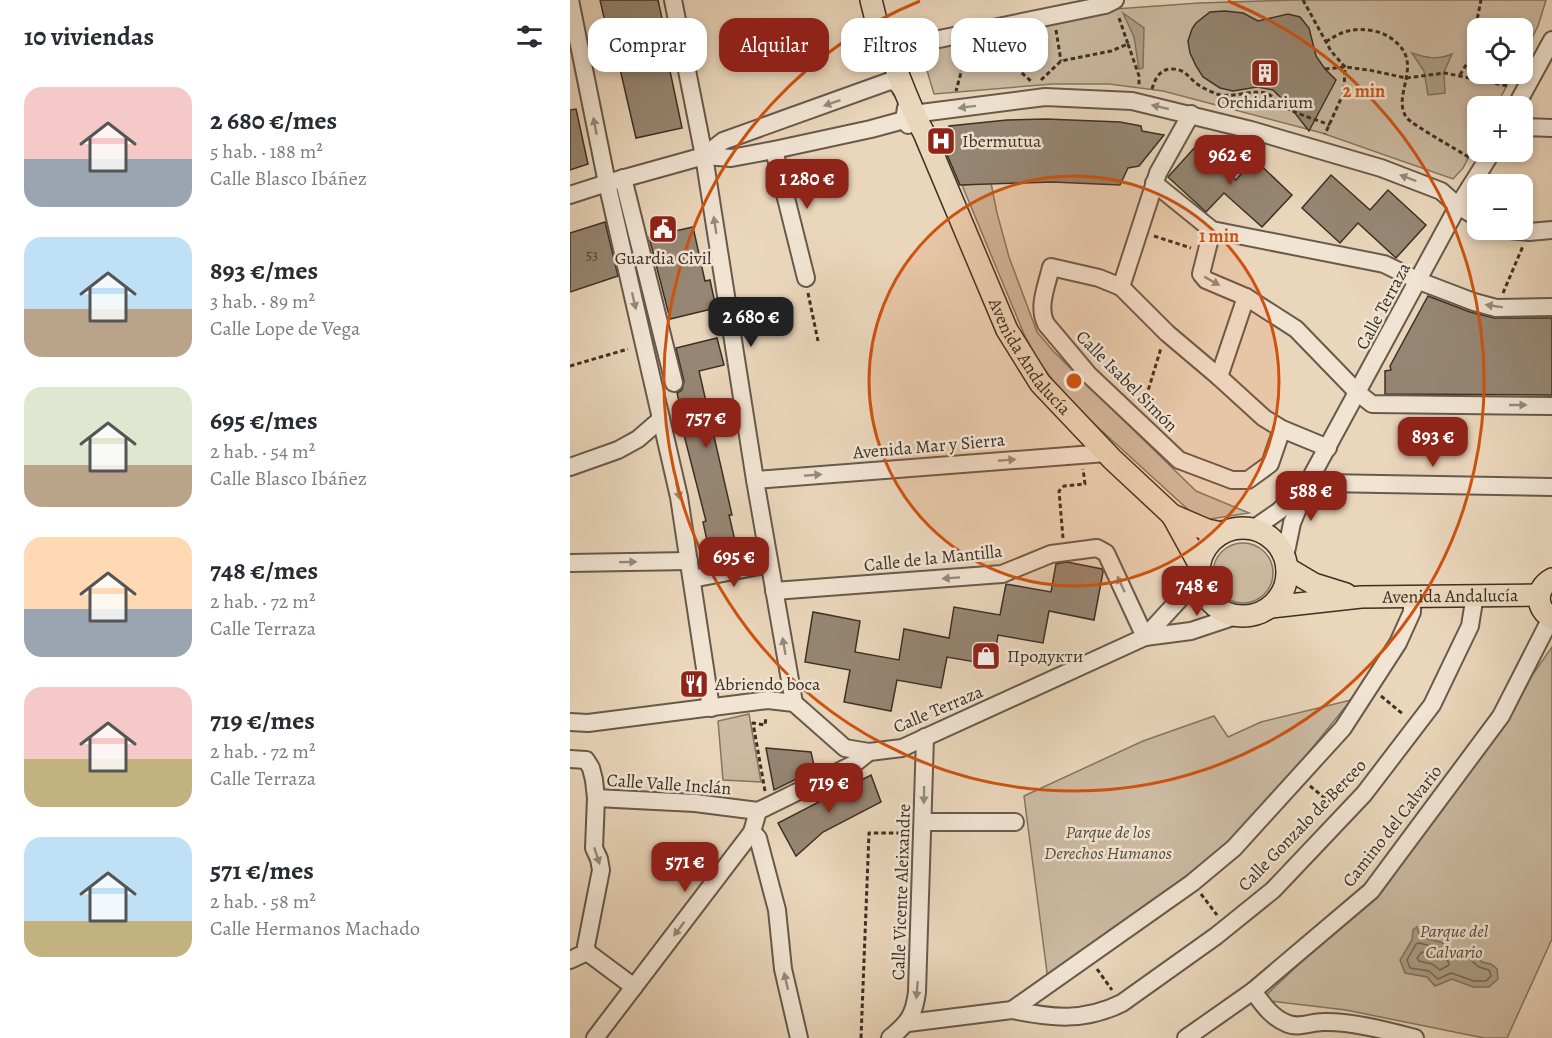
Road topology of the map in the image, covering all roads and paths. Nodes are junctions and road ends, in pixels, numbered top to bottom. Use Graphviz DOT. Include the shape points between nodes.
graph roads {
  1 [pos="570,0"];
  2 [pos="673,0"];
  3 [pos="871,0"];
  4 [pos="1303,0"];
  5 [pos="1481,0"];
  6 [pos="1113,1"];
  7 [pos="1054,15"];
  8 [pos="876,18"];
  9 [pos="945,37"];
  10 [pos="939,38"];
  11 [pos="1552,40"];
  12 [pos="1326,42"];
  13 [pos="1128,44"];
  14 [pos="951,48"];
  15 [pos="1061,60"];
  16 [pos="1345,67"];
  17 [pos="1324,69"];
  18 [pos="893,72"];
  19 [pos="961,72"];
  20 [pos="1021,72"];
  21 [pos="1459,76"];
  22 [pos="1406,78"];
  23 [pos="1525,88"];
  24 [pos="1141,92"];
  25 [pos="1147,92"];
  26 [pos="952,95"];
  27 [pos="1521,96"];
  28 [pos="903,102"];
  29 [pos="1191,114"];
  30 [pos="1330,125"];
  31 [pos="1533,128"];
  32 [pos="1552,128"];
  33 [pos="1467,148"];
  34 [pos="1318,149"];
  35 [pos="774,150"];
  36 [pos="704,156"];
  37 [pos="1486,162"];
  38 [pos="615,181"];
  39 [pos="1154,183"];
  40 [pos="570,195"];
  41 [pos="1458,206"];
  42 [pos="1467,211"];
  43 [pos="1212,230"];
  44 [pos="1552,230"];
  45 [pos="1140,231"];
  46 [pos="1533,232"];
  47 [pos="1526,240"];
  48 [pos="1204,258"];
  49 [pos="806,278"];
  50 [pos="1419,281"];
  51 [pos="1121,287"];
  52 [pos="1246,297"];
  53 [pos="1496,308"];
  54 [pos="1552,308"];
  55 [pos="1167,333"];
  56 [pos="818,341"];
  57 [pos="644,344"];
  58 [pos="570,366"];
  59 [pos="1220,377"];
  60 [pos="674,383"];
  61 [pos="1358,393"];
  62 [pos="1552,406"];
  63 [pos="661,419"];
  64 [pos="1138,423"];
  65 [pos="1282,429"];
  66 [pos="1329,448"];
  67 [pos="1082,453"];
  68 [pos="1106,453"];
  69 [pos="570,467"];
  70 [pos="1310,479"];
  71 [pos="755,480"];
  72 [pos="1552,488"];
  73 [pos="1172,515"];
  74 [pos="1253,529"];
  75 [pos="1222,533"];
  76 [pos="1064,551"];
  77 [pos="689,561"];
  78 [pos="1286,562"];
  79 [pos="570,563"];
  80 [pos="769,564"];
  81 [pos="1199,571"];
  82 [pos="692,579"];
  83 [pos="1546,587"];
  84 [pos="774,591"];
  85 [pos="1475,595"];
  86 [pos="1412,596"];
  87 [pos="1361,597"];
  88 [pos="1271,607"];
  89 [pos="1236,616"];
  90 [pos="1552,618"];
  91 [pos="1145,637"];
  92 [pos="1371,688"];
  93 [pos="768,700"];
  94 [pos="794,704"];
  95 [pos="711,708"];
  96 [pos="570,722"];
  97 [pos="1416,726"];
  98 [pos="925,737"];
  99 [pos="869,752"];
  100 [pos="570,759"];
  101 [pos="1299,778"];
  102 [pos="596,798"];
  103 [pos="764,808"];
  104 [pos="1345,814"];
  105 [pos="1015,822"];
  106 [pos="923,828"];
  107 [pos="752,832"];
  108 [pos="1192,883"];
  109 [pos="1227,927"];
  110 [pos="587,952"];
  111 [pos="1088,958"];
  112 [pos="570,960"];
  113 [pos="634,987"];
  114 [pos="1252,991"];
  115 [pos="1122,1003"];
  116 [pos="1012,1010"];
  117 [pos="908,1023"];
  118 [pos="595,1038"];
  119 [pos="799,1038"];
  120 [pos="861,1038"];
  121 [pos="890,1038"];
  122 [pos="1186,1038"];
  123 [pos="1415,1038"];
  38 -- 1 [label="street, one-way"];
  2 -- 36 [label="street"];
  3 -- 8 [label="main road, Avenida Andalucía"];
  4 -- 12 [label="path"];
  5 -- 21 [label="path" via="1469,60"];
  6 -- 7 [label="street"];
  6 -- 13 [label="path"];
  7 -- 9 [label="street"];
  7 -- 15 [label="path"];
  9 -- 10 [label="street"];
  9 -- 14 [label="path"];
  11 -- 23 [label="street"];
  12 -- 16 [label="path"];
  12 -- 22 [label="path" via="1345,31 1382,33 1406,55"];
  13 -- 15 [label="path"];
  13 -- 24 [label="path"];
  15 -- 20 [label="path" via="1043,79 1032,82"];
  16 -- 17 [label="path"];
  16 -- 22 [label="path"];
  16 -- 30 [label="path" via="1344,92"];
  18 -- 28 [label="main road, Avenida Andalucía"];
  19 -- 26 [label="path"];
  21 -- 22 [label="path" via="1445,73"];
  21 -- 23 [label="path"];
  22 -- 33 [label="path" via="1402,108 1408,119"];
  23 -- 27 [label="street"];
  25 -- 30 [label="path" via="1166,69 1178,69 1216,93 1227,96 1261,92 1280,105"];
  29 -- 28 [label="street, one-way" via="1132,101 1045,97"];
  28 -- 35 [label="street"];
  28 -- 36 [label="street, one-way" via="723,141"];
  28 -- 68 [label="main road, Avenida Andalucía" via="924,133 1007,330 1024,360 1061,407"];
  29 -- 34 [label="street"];
  29 -- 39 [label="street"];
  30 -- 34 [label="path"];
  31 -- 32 [label="street"];
  41 -- 34 [label="street, one-way" via="1441,191"];
  35 -- 36 [label="street" via="731,158"];
  35 -- 49 [label="street"];
  36 -- 38 [label="street"];
  71 -- 36 [label="street, one-way"];
  37 -- 41 [label="street, Calle Terraza"];
  38 -- 40 [label="street"];
  38 -- 57 [label="street, one-way"];
  38 -- 60 [label="street"];
  39 -- 43 [label="street"];
  39 -- 45 [label="street"];
  41 -- 42 [label="street"];
  41 -- 50 [label="street, Calle Terraza"];
  43 -- 48 [label="street"];
  43 -- 50 [label="street" via="1384,264"];
  44 -- 46 [label="street"];
  45 -- 48 [label="path" via="1196,250"];
  45 -- 51 [label="street"];
  47 -- 53 [label="path"];
  48 -- 52 [label="street, one-way" via="1201,274 1206,280"];
  49 -- 56 [label="path"];
  53 -- 50 [label="street, one-way"];
  50 -- 61 [label="street, Calle Terraza"];
  51 -- 55 [label="street, Calle Isabel Simón"];
  51 -- 64 [label="street, Calle Isabel Simón" via="1051,267 1042,317 1088,374"];
  52 -- 59 [label="street"];
  52 -- 61 [label="street" via="1296,329"];
  53 -- 54 [label="street"];
  55 -- 59 [label="street, Calle Isabel Simón"];
  55 -- 64 [label="path"];
  57 -- 58 [label="path"];
  57 -- 63 [label="street"];
  59 -- 65 [label="street, Calle Isabel Simón" via="1264,418"];
  61 -- 62 [label="street, one-way" via="1372,404"];
  61 -- 66 [label="street, Calle Terraza"];
  63 -- 69 [label="street" via="618,450"];
  63 -- 77 [label="street, one-way"];
  64 -- 65 [label="street, Calle Isabel Simón" via="1179,460 1232,480 1248,480 1270,464"];
  65 -- 66 [label="street, Calle Isabel Simón"];
  66 -- 70 [label="street, Calle Terraza"];
  67 -- 68 [label="street, Avenida Mar y Sierra"];
  71 -- 67 [label="street, Avenida Mar y Sierra, one-way"];
  67 -- 76 [label="path" via="1085,484 1064,486 1059,491"];
  68 -- 73 [label="main road, Avenida Andalucía"];
  70 -- 72 [label="street" via="1323,483"];
  70 -- 74 [label="street, Calle Terraza" via="1279,511"];
  70 -- 78 [label="street, Calle Terraza" via="1292,523"];
  71 -- 80 [label="street"];
  73 -- 75 [label="main road, Avenida Andalucía"];
  73 -- 81 [label="main road, Avenida Andalucía"];
  74 -- 75 [label="main road"];
  74 -- 78 [label="main road" via="1272,539"];
  75 -- 81 [label="main road" via="1203,552"];
  76 -- 84 [label="street, Calle de la Mantilla, one-way" via="1002,574"];
  91 -- 76 [label="street, Calle de la Mantilla, one-way" via="1106,553 1097,548"];
  79 -- 77 [label="street, one-way"];
  77 -- 82 [label="street"];
  78 -- 87 [label="main road, Avenida Andalucía" via="1314,584"];
  78 -- 88 [label="main road" via="1281,594"];
  80 -- 82 [label="street"];
  80 -- 84 [label="street"];
  81 -- 89 [label="main road" via="1203,592 1211,603"];
  81 -- 91 [label="street, Calle Terraza"];
  82 -- 95 [label="street"];
  83 -- 85 [label="main road, Avenida Andalucía"];
  83 -- 90 [label="main road" via="1541,609"];
  94 -- 84 [label="street, one-way"];
  85 -- 86 [label="main road, Avenida Andalucía"];
  85 -- 97 [label="street, Calle Gonzalo de Berceo" via="1470,627 1432,705"];
  86 -- 87 [label="main road, Avenida Andalucía"];
  86 -- 92 [label="street" via="1412,612 1398,644"];
  87 -- 88 [label="main road, Avenida Andalucía"];
  88 -- 89 [label="main road" via="1254,615"];
  89 -- 91 [label="street, Calle Terraza" via="1191,631"];
  90 -- 114 [label="street, Camino del Calvario" via="1501,716 1371,891"];
  91 -- 98 [label="street, Calle Terraza"];
  92 -- 97 [label="path"];
  92 -- 101 [label="street" via="1343,728"];
  93 -- 94 [label="street"];
  93 -- 95 [label="street"];
  93 -- 103 [label="path" via="765,725 753,723 767,800"];
  94 -- 99 [label="street, Calle Terraza" via="845,748"];
  95 -- 96 [label="street"];
  97 -- 104 [label="street, Calle Gonzalo de Berceo"];
  98 -- 99 [label="street, Calle Terraza" via="902,748"];
  98 -- 106 [label="street, Calle Vicente Aleixandre, one-way"];
  99 -- 103 [label="street" via="855,764"];
  100 -- 102 [label="street, Calle Valle Inclán" via="586,760"];
  101 -- 104 [label="path"];
  101 -- 108 [label="street" via="1234,848"];
  102 -- 103 [label="street, Calle Valle Inclán"];
  102 -- 110 [label="street, one-way" via="594,848 601,870"];
  103 -- 107 [label="street"];
  104 -- 109 [label="street, Calle Gonzalo de Berceo" via="1273,890"];
  105 -- 106 [label="street"];
  106 -- 117 [label="street, Calle Vicente Aleixandre, one-way" via="917,992"];
  106 -- 120 [label="path" via="869,833"];
  107 -- 113 [label="street, one-way"];
  119 -- 107 [label="street, one-way" via="783,969 777,910 758,838"];
  108 -- 109 [label="path"];
  108 -- 111 [label="street"];
  109 -- 115 [label="street, Calle Gonzalo de Berceo"];
  110 -- 112 [label="street"];
  110 -- 113 [label="street"];
  111 -- 115 [label="path"];
  111 -- 116 [label="street"];
  113 -- 118 [label="street"];
  114 -- 122 [label="street, Camino del Calvario"];
  114 -- 123 [label="street" via="1287,1024 1323,1022"];
  115 -- 116 [label="street, Calle Gonzalo de Berceo" via="1093,1014 1070,1017"];
  116 -- 117 [label="street"];
  117 -- 121 [label="street"];
}
